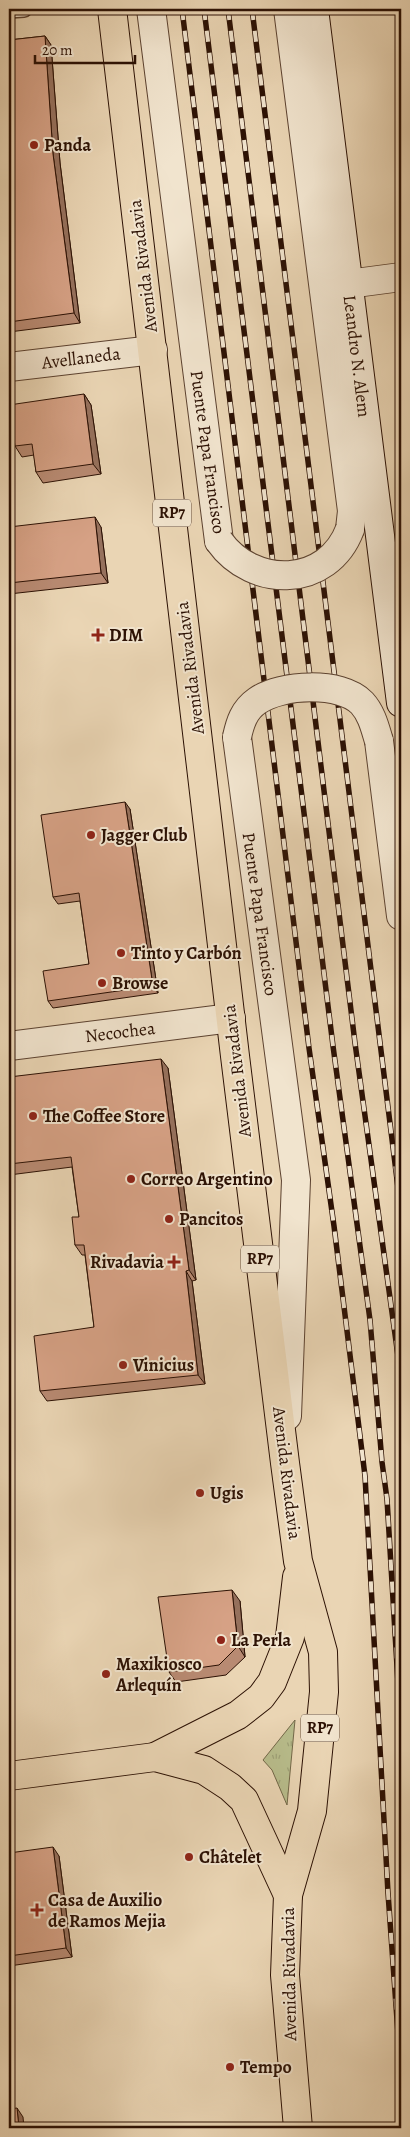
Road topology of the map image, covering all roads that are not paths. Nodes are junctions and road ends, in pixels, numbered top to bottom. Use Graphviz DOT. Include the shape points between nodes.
graph roads {
  1 [pos="24,9"];
  2 [pos="112,9"];
  3 [pos="151,9"];
  4 [pos="288,9"];
  5 [pos="314,9"];
  6 [pos="9,10"];
  7 [pos="401,277"];
  8 [pos="348,284"];
  9 [pos="153,350"];
  10 [pos="9,367"];
  11 [pos="401,702"];
  12 [pos="401,916"];
  13 [pos="231,1018"];
  14 [pos="9,1046"];
  15 [pos="285,1463"];
  16 [pos="298,1561"];
  17 [pos="155,1757"];
  18 [pos="9,1776"];
  19 [pos="288,1895"];
  20 [pos="298,2128"];
  1 -- 6 [label="lane"];
  2 -- 9 [label="main road, Avenida Rivadavia / RP7"];
  3 -- 4 [label="street, Puente Papa Francisco, bridge" via="219,541 229,555 240,562 262,573 288,576 327,563 345,543 352,512"];
  5 -- 8 [label="street, Leandro N. Alem"];
  7 -- 8 [label="street"];
  8 -- 11 [label="street, Leandro N. Alem"];
  9 -- 10 [label="street, Avellaneda"];
  9 -- 13 [label="main road, Avenida Rivadavia / RP7"];
  12 -- 15 [label="street, Puente Papa Francisco, bridge" via="379,741 371,715 361,702 346,693 327,688 280,691 257,701 242,718 237,737 296,1180"];
  13 -- 14 [label="street, Necochea"];
  13 -- 15 [label="main road, Avenida Rivadavia / RP7"];
  15 -- 16 [label="main road, Avenida Rivadavia / RP7"];
  16 -- 17 [label="main road" via="290,1637 272,1682 261,1697 238,1715"];
  16 -- 19 [label="main road, Avenida Rivadavia / RP7" via="323,1652 324,1692 312,1811"];
  17 -- 18 [label="main road"];
  17 -- 19 [label="main road" via="204,1770 244,1800"];
  19 -- 20 [label="main road, Avenida Rivadavia / RP7" via="285,1976"];
}
